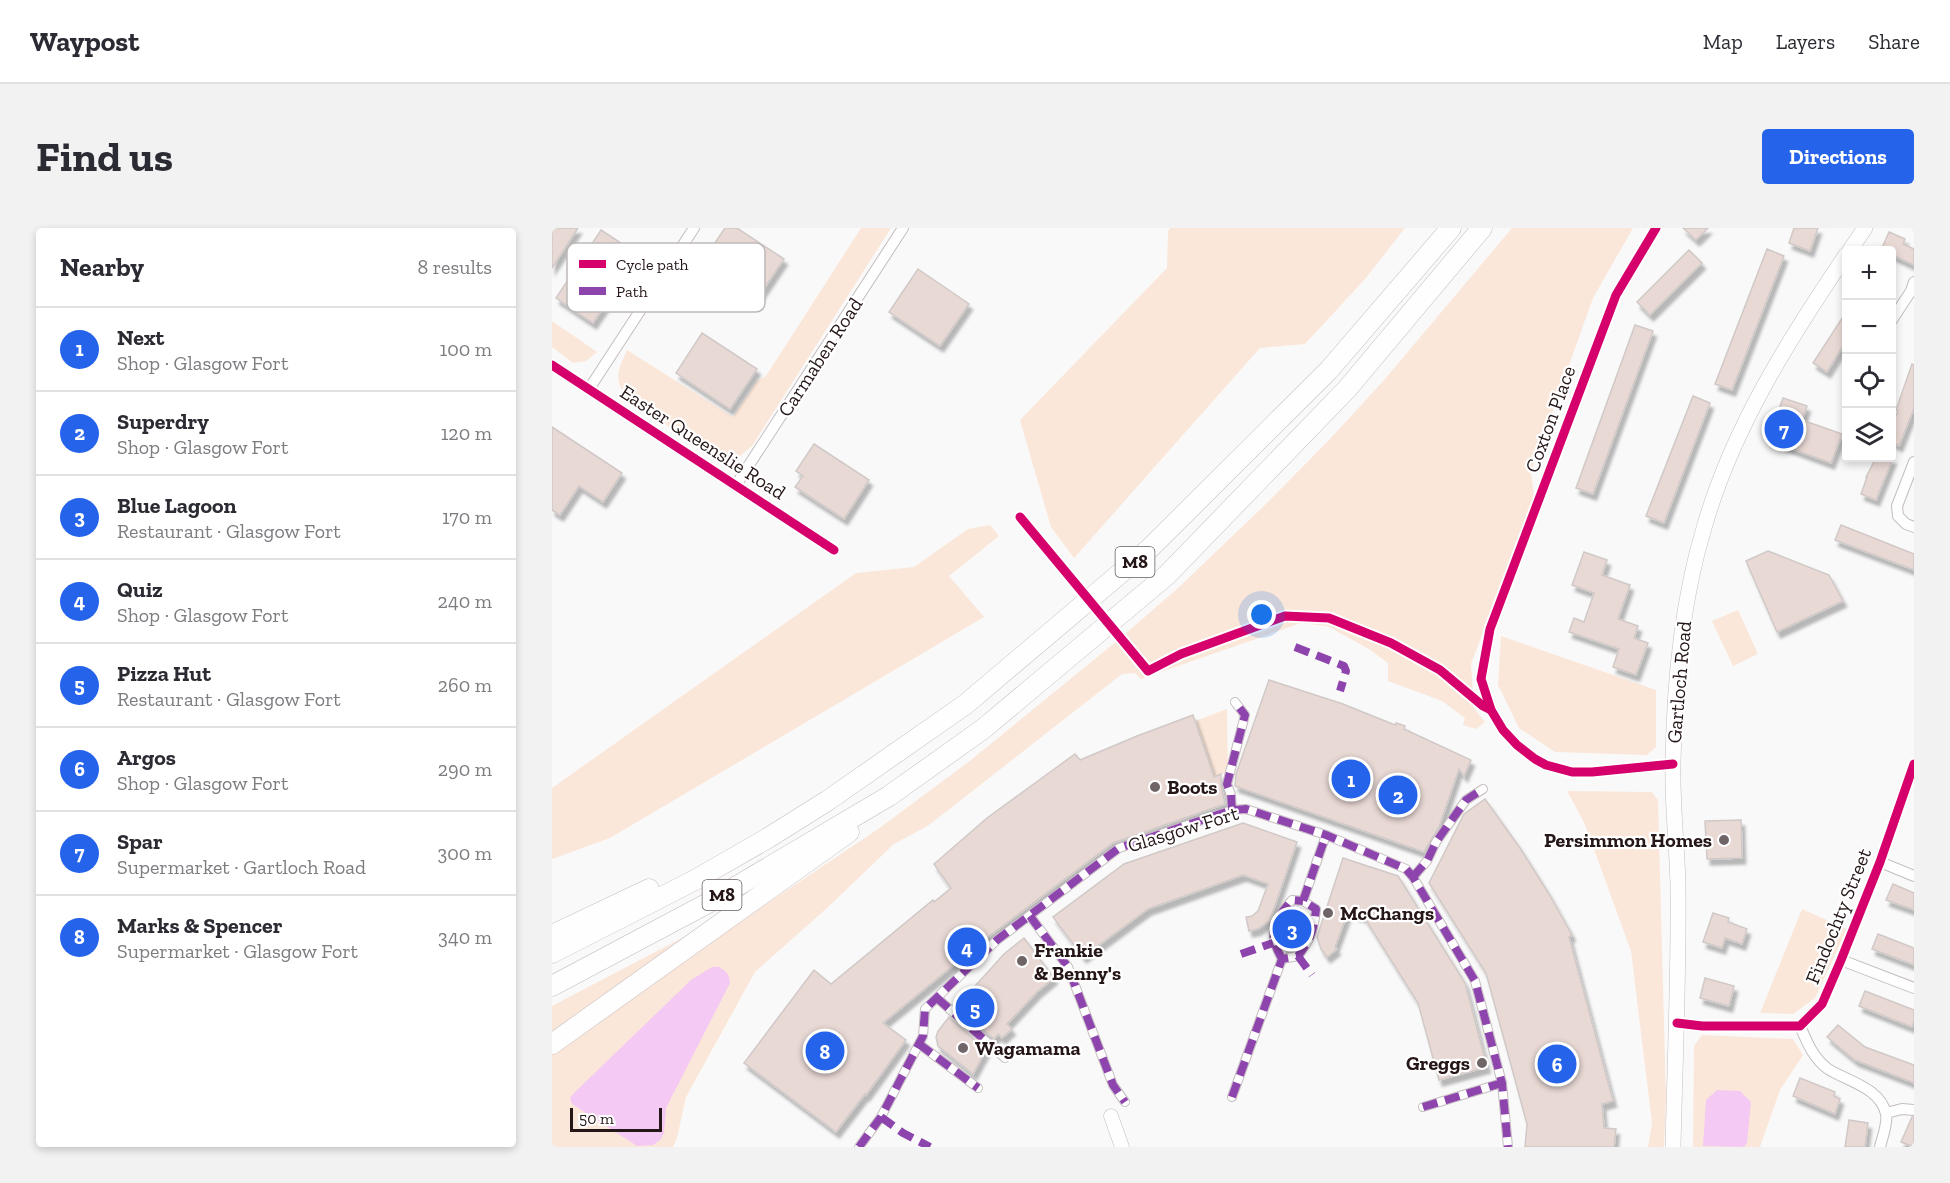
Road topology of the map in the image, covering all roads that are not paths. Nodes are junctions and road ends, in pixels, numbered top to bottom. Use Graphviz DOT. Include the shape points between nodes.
graph roads {
  1 [pos="694,228"];
  2 [pos="903,228"];
  3 [pos="1451,228"];
  4 [pos="1482,228"];
  5 [pos="1656,228"];
  6 [pos="1865,228"];
  7 [pos="684,243"];
  8 [pos="1853,246"];
  9 [pos="1842,261"];
  10 [pos="1914,282"];
  11 [pos="639,312"];
  12 [pos="1896,314"];
  13 [pos="552,364"];
  14 [pos="589,388"];
  15 [pos="1914,462"];
  16 [pos="736,486"];
  17 [pos="1914,527"];
  18 [pos="834,550"];
  19 [pos="1235,702"];
  20 [pos="1673,764"];
  21 [pos="1914,764"];
  22 [pos="1483,789"];
  23 [pos="889,796"];
  24 [pos="1232,810"];
  25 [pos="1326,835"];
  26 [pos="768,838"];
  27 [pos="1880,862"];
  28 [pos="1914,876"];
  29 [pos="1413,877"];
  30 [pos="1303,901"];
  31 [pos="1030,916"];
  32 [pos="552,935"];
  33 [pos="552,953"];
  34 [pos="1282,958"];
  35 [pos="1841,960"];
  36 [pos="552,986"];
  37 [pos="1914,988"];
  38 [pos="937,998"];
  39 [pos="1677,1023"];
  40 [pos="1800,1026"];
  41 [pos="552,1044"];
  42 [pos="919,1044"];
  43 [pos="1005,1058"];
  44 [pos="1502,1083"];
  45 [pos="978,1088"];
  46 [pos="1232,1097"];
  47 [pos="1125,1102"];
  48 [pos="1423,1107"];
  49 [pos="1914,1110"];
  50 [pos="1886,1113"];
  51 [pos="1111,1116"];
  52 [pos="859,1147"];
  53 [pos="1122,1147"];
  54 [pos="1508,1147"];
  55 [pos="1673,1147"];
  56 [pos="1880,1147"];
  1 -- 7 [label="street"];
  2 -- 16 [label="street, Carmaben Road"];
  3 -- 26 [label="highway, M8" via="1329,370 1149,549 966,704"];
  4 -- 23 [label="highway, M8" via="1347,388 1167,575 983,729"];
  5 -- 20 [label="street, Coxton Place" via="1616,295 1490,629 1481,679 1491,710 1503,730 1546,765 1572,772 1592,772"];
  6 -- 8 [label="main road"];
  9 -- 20 [label="main road, Gartloch Road" via="1763,389 1734,449 1704,527 1689,587 1678,659"];
  10 -- 12 [label="street"];
  11 -- 14 [label="street"];
  13 -- 14 [label="street, Easter Queenslie Road"];
  14 -- 16 [label="street, Easter Queenslie Road"];
  15 -- 17 [label="street" via="1897,506 1898,516"];
  16 -- 18 [label="street, Easter Queenslie Road"];
  19 -- 24 [label="street" via="1245,715 1227,784"];
  20 -- 39 [label="main road, Gartloch Road" via="1678,884"];
  21 -- 27 [label="street, Findochty Street"];
  22 -- 29 [label="street" via="1466,800"];
  23 -- 36 [label="highway, M8" via="710,902"];
  23 -- 41 [label="highway" via="844,836"];
  24 -- 25 [label="street, Glasgow Fort" via="1246,809"];
  24 -- 31 [label="street, Glasgow Fort" via="1119,848"];
  25 -- 29 [label="street, Glasgow Fort" via="1406,869"];
  25 -- 30 [label="street"];
  26 -- 32 [label="highway"];
  26 -- 33 [label="highway, M8"];
  27 -- 28 [label="street"];
  27 -- 35 [label="street, Findochty Street"];
  29 -- 44 [label="street, Glasgow Fort" via="1475,981"];
  30 -- 34 [label="street" via="1292,900 1275,925 1273,943"];
  30 -- 34 [label="street" via="1316,909 1310,940 1298,956"];
  31 -- 38 [label="street, Glasgow Fort" via="997,940"];
  31 -- 47 [label="street" via="1068,968 1113,1085"];
  34 -- 46 [label="street"];
  35 -- 37 [label="street"];
  35 -- 40 [label="street, Findochty Street" via="1822,1004"];
  38 -- 42 [label="street, Glasgow Fort" via="925,1009"];
  38 -- 43 [label="street"];
  39 -- 40 [label="street"];
  39 -- 55 [label="main road, Gartloch Road"];
  40 -- 50 [label="street" via="1812,1053 1827,1068 1866,1088"];
  42 -- 45 [label="street"];
  42 -- 52 [label="street" via="881,1117"];
  44 -- 48 [label="street"];
  44 -- 54 [label="street, Glasgow Fort"];
  49 -- 50 [label="street"];
  50 -- 56 [label="street"];
  51 -- 53 [label="street"];
}
